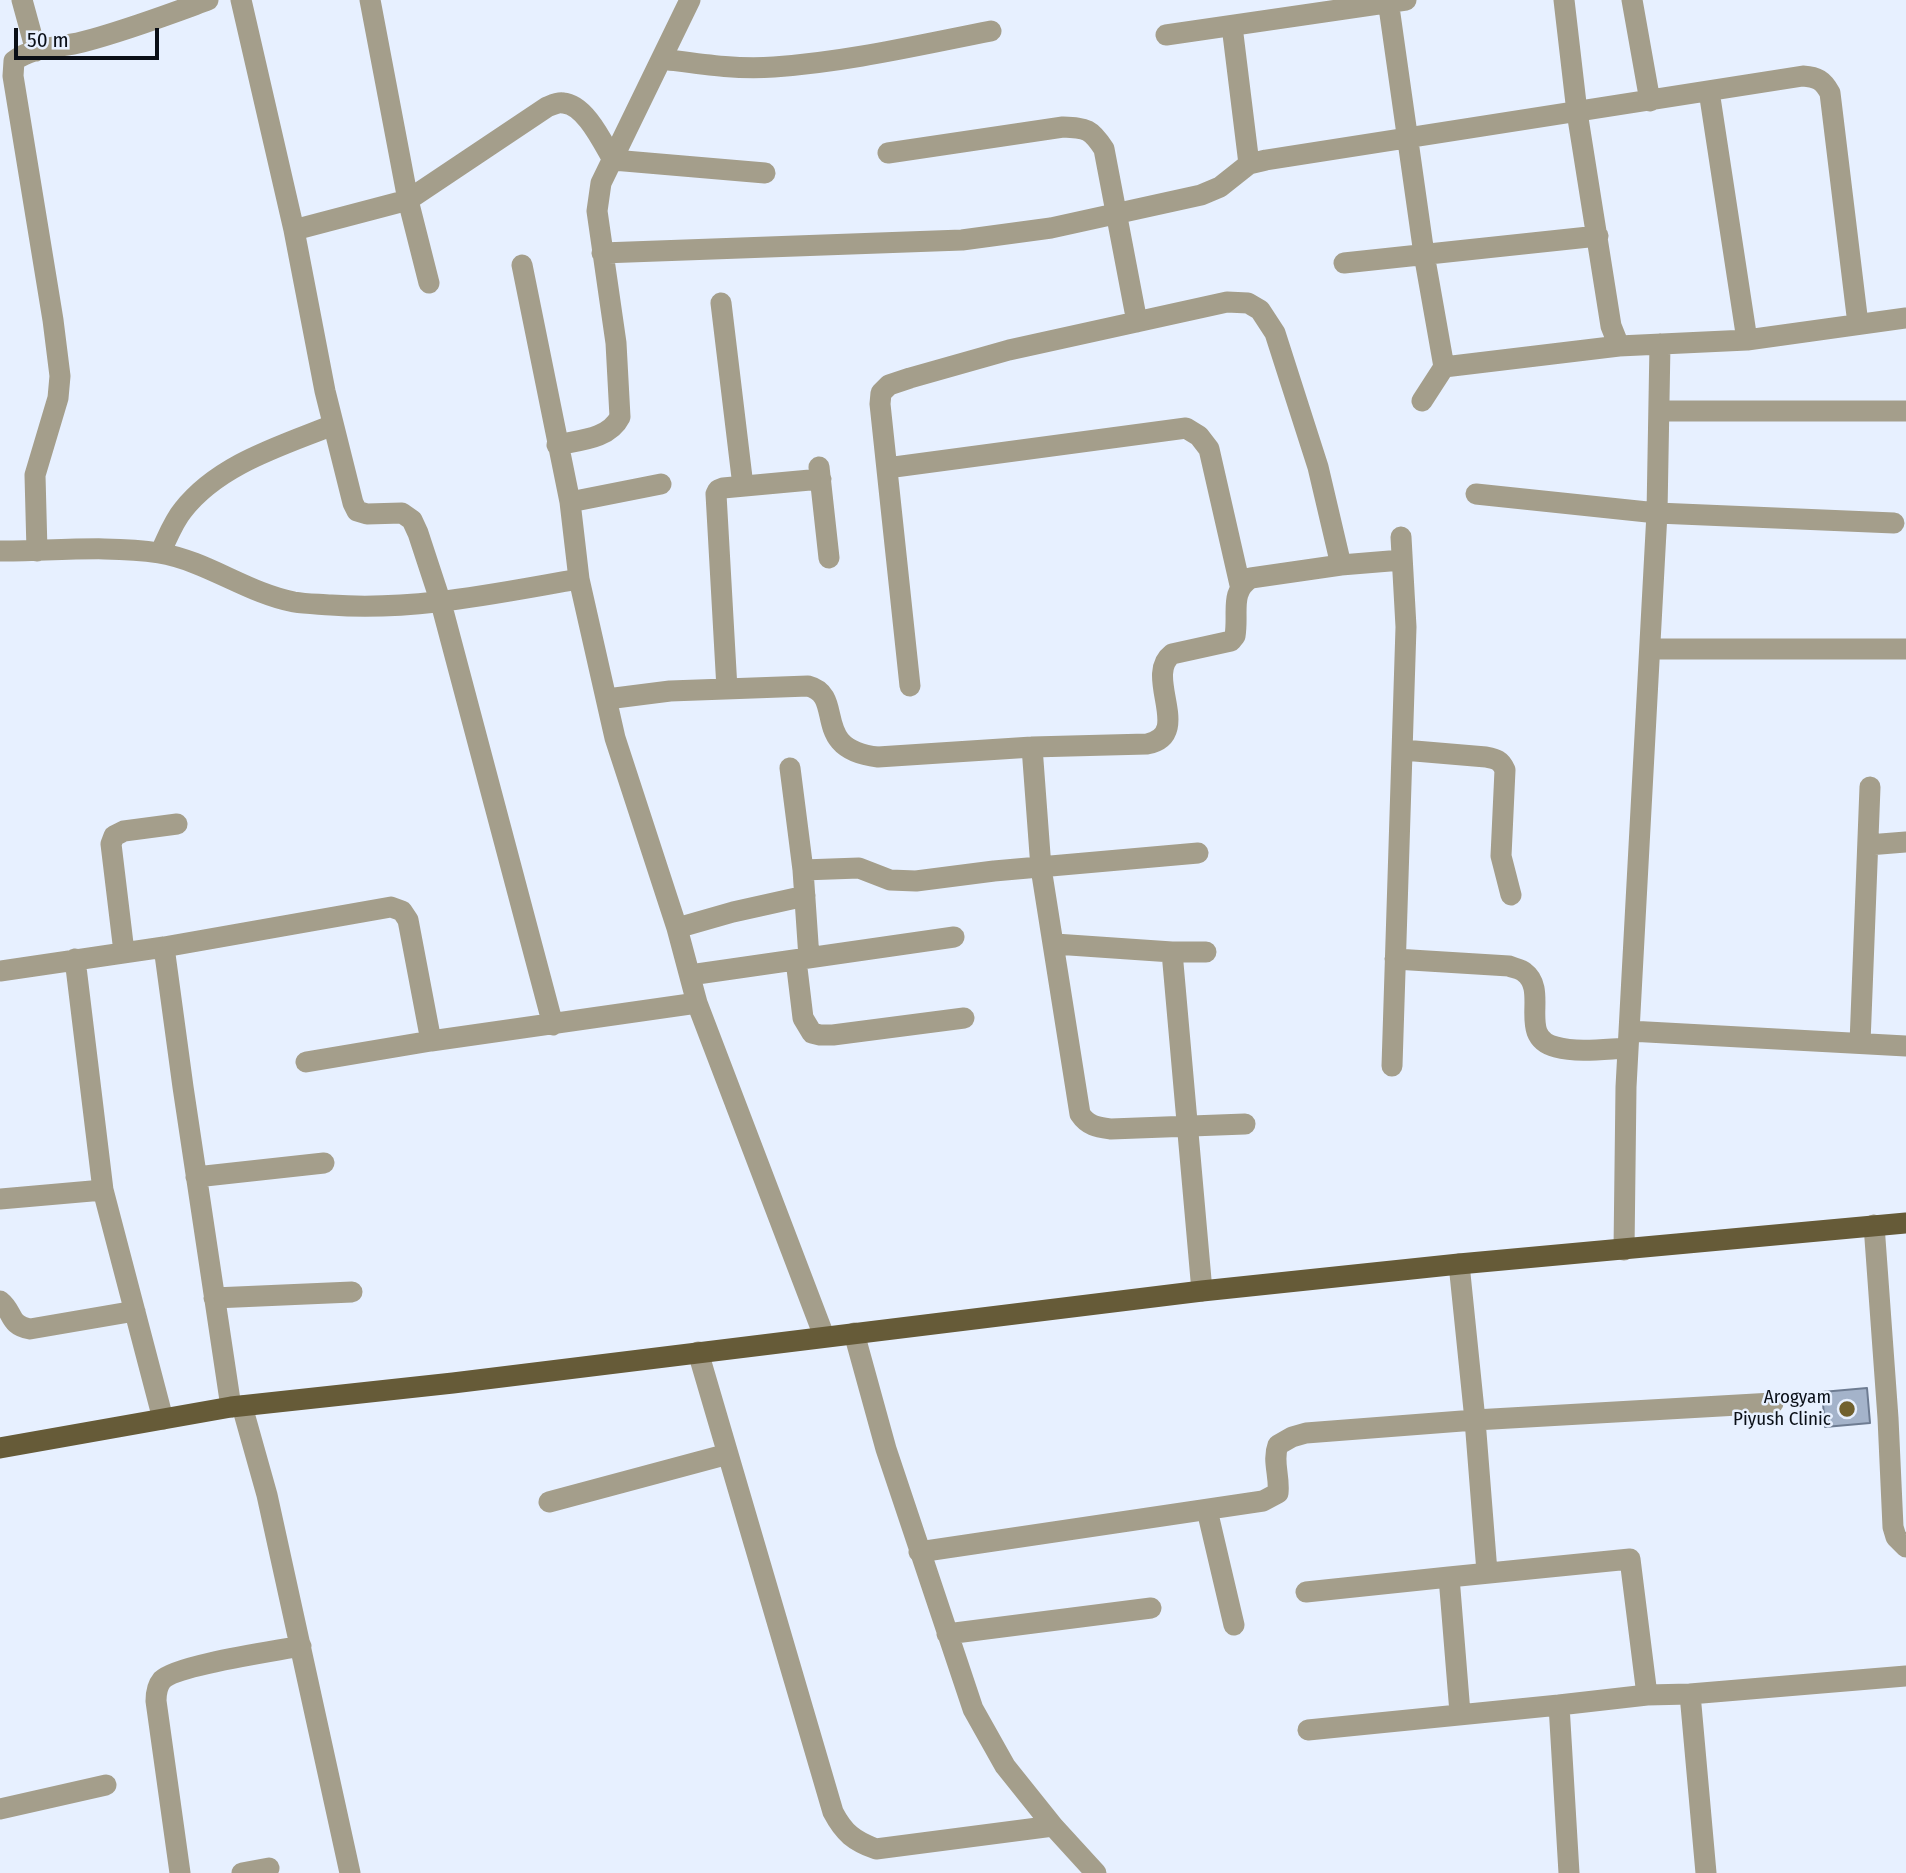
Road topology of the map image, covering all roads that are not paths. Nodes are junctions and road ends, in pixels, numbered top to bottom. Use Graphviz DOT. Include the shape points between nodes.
graph roads {
  1 [pos="22,0"];
  2 [pos="208,0"];
  3 [pos="241,0"];
  4 [pos="370,0"];
  5 [pos="690,0"];
  6 [pos="1564,0"];
  7 [pos="1632,0"];
  8 [pos="1394,1"];
  9 [pos="1231,26"];
  10 [pos="991,31"];
  11 [pos="1166,35"];
  12 [pos="36,51"];
  13 [pos="662,60"];
  14 [pos="1710,91"];
  15 [pos="1650,100"];
  16 [pos="1577,112"];
  17 [pos="1408,137"];
  18 [pos="888,153"];
  19 [pos="613,160"];
  20 [pos="1250,164"];
  21 [pos="765,173"];
  22 [pos="408,200"];
  23 [pos="1118,213"];
  24 [pos="294,230"];
  25 [pos="1598,236"];
  26 [pos="602,253"];
  27 [pos="1424,254"];
  28 [pos="1344,263"];
  29 [pos="523,265"];
  30 [pos="429,284"];
  31 [pos="722,303"];
  32 [pos="1906,318"];
  33 [pos="1137,322"];
  34 [pos="1858,324"];
  35 [pos="1747,340"];
  36 [pos="1660,344"];
  37 [pos="1619,346"];
  38 [pos="1444,367"];
  39 [pos="1422,401"];
  40 [pos="1660,411"];
  41 [pos="1906,411"];
  42 [pos="333,425"];
  43 [pos="557,446"];
  44 [pos="887,468"];
  45 [pos="661,484"];
  46 [pos="743,486"];
  47 [pos="1476,494"];
  48 [pos="569,502"];
  49 [pos="1657,513"];
  50 [pos="1894,523"];
  51 [pos="1401,537"];
  52 [pos="0,551"];
  53 [pos="37,551"];
  54 [pos="160,553"];
  55 [pos="829,558"];
  56 [pos="1402,560"];
  57 [pos="1341,565"];
  58 [pos="579,579"];
  59 [pos="1240,585"];
  60 [pos="442,603"];
  61 [pos="1650,649"];
  62 [pos="1906,649"];
  63 [pos="910,686"];
  64 [pos="727,689"];
  65 [pos="607,699"];
  66 [pos="1032,747"];
  67 [pos="1403,750"];
  68 [pos="790,768"];
  69 [pos="1870,787"];
  70 [pos="177,824"];
  71 [pos="1906,842"];
  72 [pos="1868,845"];
  73 [pos="1198,853"];
  74 [pos="1041,867"];
  75 [pos="803,870"];
  76 [pos="1511,895"];
  77 [pos="805,897"];
  78 [pos="677,928"];
  79 [pos="954,937"];
  80 [pos="1055,944"];
  81 [pos="164,947"];
  82 [pos="124,952"];
  83 [pos="1172,952"];
  84 [pos="1206,952"];
  85 [pos="75,959"];
  86 [pos="803,959"];
  87 [pos="1395,959"];
  88 [pos="0,971"];
  89 [pos="690,975"];
  90 [pos="697,1003"];
  91 [pos="964,1018"];
  92 [pos="553,1025"];
  93 [pos="1628,1040"];
  94 [pos="431,1041"];
  95 [pos="1860,1043"];
  96 [pos="1906,1046"];
  97 [pos="306,1062"];
  98 [pos="1392,1066"];
  99 [pos="1245,1124"];
  100 [pos="1186,1125"];
  101 [pos="324,1163"];
  102 [pos="196,1177"];
  103 [pos="103,1190"];
  104 [pos="0,1199"];
  105 [pos="1906,1223"];
  106 [pos="1874,1225"];
  107 [pos="1624,1250"];
  108 [pos="1459,1264"];
  109 [pos="1202,1291"];
  110 [pos="352,1292"];
  111 [pos="215,1298"];
  112 [pos="0,1301"];
  113 [pos="135,1311"];
  114 [pos="854,1333"];
  115 [pos="824,1336"];
  116 [pos="698,1352"];
  117 [pos="1773,1403"];
  118 [pos="236,1407"];
  119 [pos="1897,1417"];
  120 [pos="163,1419"];
  121 [pos="1475,1420"];
  122 [pos="0,1448"];
  123 [pos="728,1454"];
  124 [pos="549,1502"];
  125 [pos="1207,1510"];
  126 [pos="1906,1548"];
  127 [pos="919,1552"];
  128 [pos="1487,1572"];
  129 [pos="1449,1577"];
  130 [pos="1306,1592"];
  131 [pos="1151,1608"];
  132 [pos="1234,1625"];
  133 [pos="947,1634"];
  134 [pos="301,1646"];
  135 [pos="1906,1676"];
  136 [pos="1690,1694"];
  137 [pos="1647,1695"];
  138 [pos="1559,1705"];
  139 [pos="1460,1713"];
  140 [pos="1308,1730"];
  141 [pos="106,1785"];
  142 [pos="0,1808"];
  143 [pos="1053,1826"];
  144 [pos="269,1868"];
  145 [pos="180,1873"];
  146 [pos="242,1873"];
  147 [pos="350,1873"];
  148 [pos="1096,1873"];
  149 [pos="1569,1873"];
  150 [pos="1706,1873"];
  1 -- 12 [label="street"];
  2 -- 12 [label="street" via="142,24"];
  3 -- 24 [label="street"];
  4 -- 22 [label="street"];
  5 -- 13 [label="street"];
  6 -- 16 [label="street"];
  7 -- 15 [label="street"];
  8 -- 9 [label="street"];
  8 -- 17 [label="street"];
  9 -- 11 [label="street"];
  9 -- 20 [label="street"];
  10 -- 13 [label="street" via="773,67"];
  12 -- 53 [label="street" via="14,61 13,76 60,376 36,475"];
  13 -- 19 [label="street"];
  14 -- 15 [label="street"];
  14 -- 34 [label="street" via="1803,76 1824,82 1830,93"];
  14 -- 35 [label="street"];
  15 -- 16 [label="street"];
  16 -- 17 [label="street"];
  16 -- 25 [label="street"];
  17 -- 20 [label="street"];
  17 -- 27 [label="street"];
  18 -- 23 [label="street" via="1063,127 1086,128 1104,149"];
  19 -- 21 [label="street"];
  19 -- 22 [label="street" via="590,121 574,106 561,102"];
  19 -- 26 [label="street" via="601,183 597,211"];
  20 -- 23 [label="street" via="1201,195"];
  22 -- 24 [label="street"];
  22 -- 30 [label="street"];
  23 -- 26 [label="street" via="962,240"];
  23 -- 33 [label="street"];
  24 -- 42 [label="street"];
  25 -- 27 [label="street"];
  25 -- 37 [label="street" via="1611,326"];
  26 -- 43 [label="street" via="616,343 620,417 616,426 602,435"];
  27 -- 28 [label="street"];
  27 -- 38 [label="street"];
  29 -- 43 [label="street"];
  31 -- 46 [label="street"];
  32 -- 34 [label="street"];
  33 -- 44 [label="street" via="1009,350 888,385 880,404"];
  33 -- 57 [label="street" via="1227,302 1248,303 1260,310 1275,333 1318,467"];
  34 -- 35 [label="street"];
  35 -- 36 [label="street"];
  36 -- 37 [label="street"];
  36 -- 40 [label="street"];
  37 -- 38 [label="street"];
  38 -- 39 [label="street"];
  40 -- 41 [label="street"];
  40 -- 49 [label="street"];
  42 -- 54 [label="street" via="249,459 211,484 183,510"];
  42 -- 60 [label="street" via="357,511 402,513 412,520"];
  43 -- 48 [label="street"];
  44 -- 59 [label="street" via="1186,428 1209,449"];
  44 -- 63 [label="street"];
  45 -- 48 [label="street"];
  46 -- 55 [label="street" via="820,472"];
  46 -- 64 [label="street" via="716,494"];
  47 -- 49 [label="street"];
  48 -- 58 [label="street"];
  49 -- 50 [label="street"];
  49 -- 61 [label="street"];
  51 -- 56 [label="street"];
  52 -- 53 [label="street"];
  53 -- 54 [label="street"];
  54 -- 60 [label="street" via="295,602 398,607"];
  56 -- 57 [label="street"];
  56 -- 67 [label="street" via="1406,627"];
  57 -- 59 [label="street" via="1251,578"];
  58 -- 60 [label="street"];
  58 -- 65 [label="street"];
  59 -- 66 [label="street" via="1231,641 1172,654 1165,660 1168,727 1158,742"];
  60 -- 92 [label="street"];
  61 -- 62 [label="street"];
  61 -- 93 [label="street"];
  64 -- 65 [label="street"];
  64 -- 66 [label="street" via="818,689 825,697 837,739 862,755"];
  65 -- 78 [label="street" via="615,738"];
  66 -- 74 [label="street"];
  67 -- 76 [label="street" via="1502,762 1501,856"];
  67 -- 87 [label="street"];
  68 -- 75 [label="street"];
  69 -- 72 [label="street"];
  70 -- 82 [label="street" via="114,836 111,844"];
  71 -- 72 [label="street"];
  72 -- 95 [label="street"];
  73 -- 74 [label="street"];
  74 -- 75 [label="street" via="916,881 890,880 859,868"];
  74 -- 80 [label="street"];
  75 -- 77 [label="street"];
  77 -- 78 [label="street"];
  77 -- 86 [label="street"];
  78 -- 89 [label="street"];
  79 -- 86 [label="street"];
  80 -- 83 [label="street"];
  80 -- 100 [label="street" via="1080,1114 1086,1123 1111,1129"];
  81 -- 82 [label="street"];
  81 -- 94 [label="street" via="391,907 402,911 408,920"];
  81 -- 102 [label="street"];
  82 -- 85 [label="street"];
  83 -- 84 [label="street"];
  83 -- 100 [label="street"];
  85 -- 88 [label="street"];
  85 -- 103 [label="street"];
  86 -- 89 [label="street"];
  86 -- 91 [label="street" via="803,1018 811,1032 820,1035"];
  87 -- 93 [label="street" via="1508,966 1524,972 1533,984 1535,1030 1541,1040 1568,1049"];
  87 -- 98 [label="street"];
  89 -- 90 [label="street"];
  90 -- 92 [label="street"];
  90 -- 115 [label="street"];
  92 -- 94 [label="street"];
  93 -- 95 [label="street"];
  93 -- 107 [label="street"];
  94 -- 97 [label="street"];
  95 -- 96 [label="street"];
  99 -- 100 [label="street"];
  100 -- 109 [label="street"];
  101 -- 102 [label="street"];
  102 -- 111 [label="street"];
  103 -- 104 [label="street"];
  103 -- 113 [label="street"];
  105 -- 106 [label="main road"];
  106 -- 107 [label="main road"];
  106 -- 119 [label="street"];
  107 -- 108 [label="main road"];
  108 -- 109 [label="main road"];
  108 -- 121 [label="street"];
  109 -- 114 [label="main road"];
  110 -- 111 [label="street"];
  111 -- 118 [label="street"];
  112 -- 113 [label="street" via="14,1322 30,1329"];
  113 -- 120 [label="street"];
  114 -- 115 [label="main road"];
  114 -- 127 [label="street"];
  115 -- 116 [label="main road"];
  116 -- 118 [label="main road"];
  116 -- 123 [label="street"];
  117 -- 121 [label="street"];
  118 -- 120 [label="main road"];
  118 -- 134 [label="street" via="267,1495"];
  119 -- 126 [label="street" via="1893,1527"];
  120 -- 122 [label="main road"];
  121 -- 125 [label="street" via="1292,1437 1276,1451 1278,1493 1264,1501"];
  121 -- 128 [label="street"];
  123 -- 124 [label="street"];
  123 -- 143 [label="street" via="833,1812 842,1829 856,1842 876,1849"];
  125 -- 127 [label="street"];
  125 -- 132 [label="street"];
  127 -- 133 [label="street"];
  128 -- 129 [label="street"];
  128 -- 137 [label="street" via="1630,1559"];
  129 -- 130 [label="street"];
  129 -- 139 [label="street"];
  131 -- 133 [label="street"];
  133 -- 143 [label="street" via="973,1709 1005,1766"];
  134 -- 145 [label="street" via="188,1669 162,1680 156,1700"];
  134 -- 147 [label="street"];
  135 -- 136 [label="street"];
  136 -- 137 [label="street"];
  136 -- 150 [label="street"];
  137 -- 138 [label="street"];
  138 -- 139 [label="street"];
  138 -- 149 [label="street"];
  139 -- 140 [label="street"];
  141 -- 142 [label="street"];
  143 -- 148 [label="street"];
  144 -- 146 [label="street"];
}
